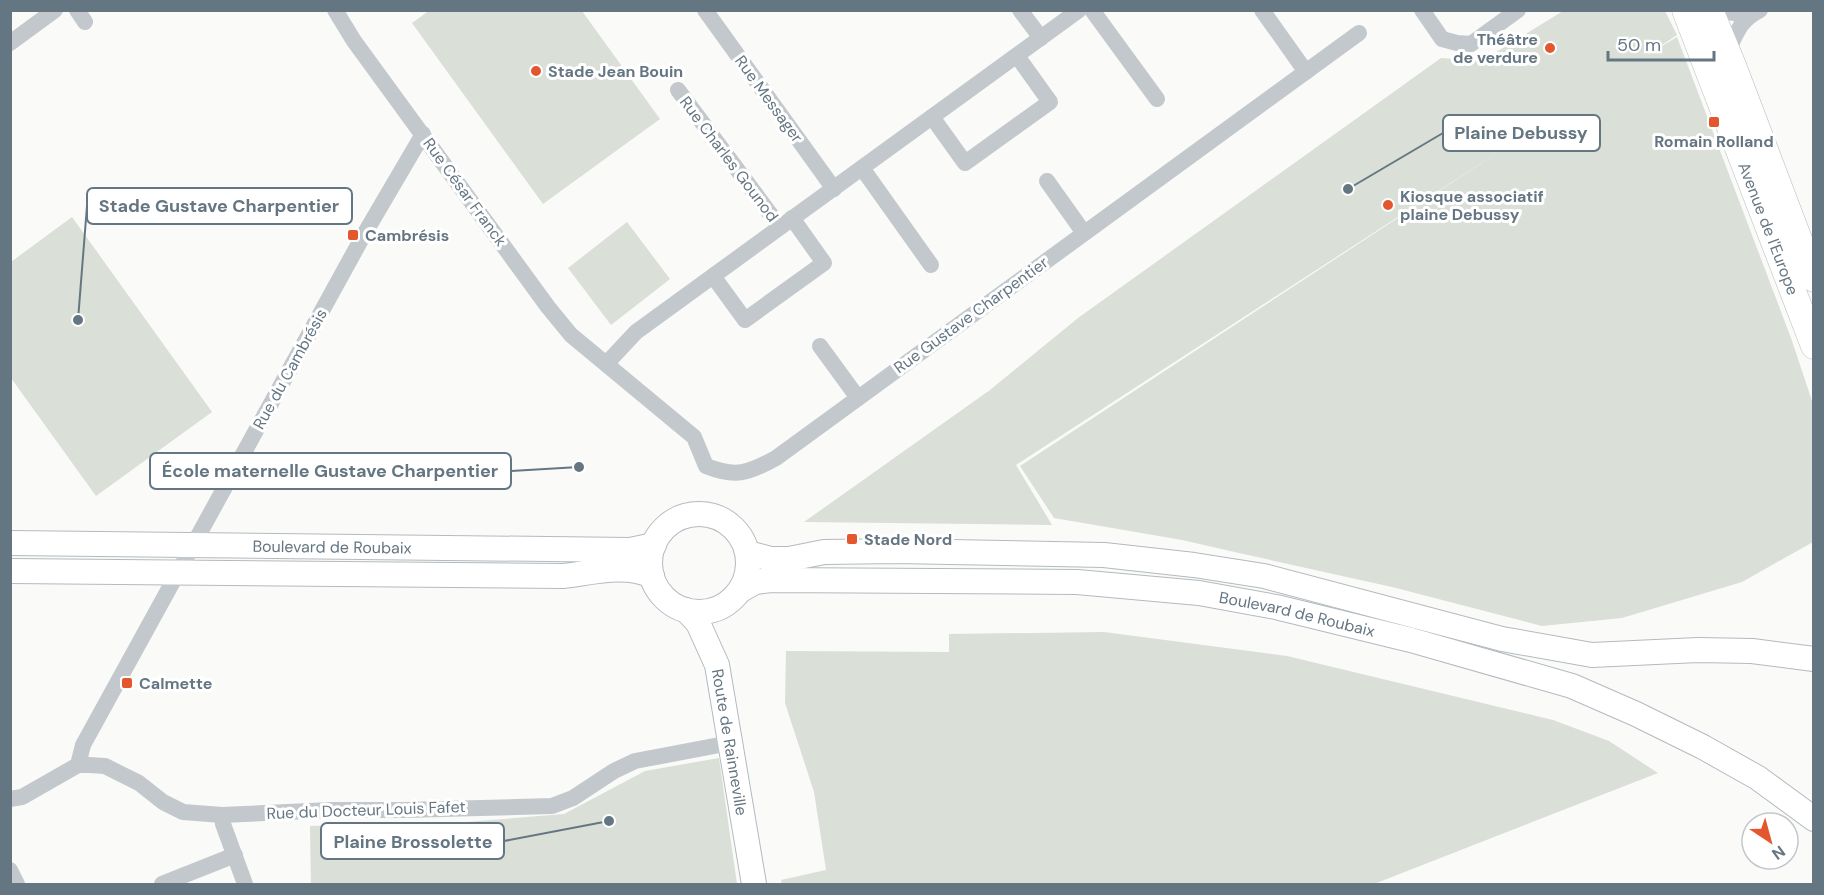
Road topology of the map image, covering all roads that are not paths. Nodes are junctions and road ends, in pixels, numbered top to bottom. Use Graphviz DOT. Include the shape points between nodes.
graph roads {
  1 [pos="56,10"];
  2 [pos="335,10"];
  3 [pos="705,10"];
  4 [pos="1020,10"];
  5 [pos="1080,10"];
  6 [pos="1092,10"];
  7 [pos="1422,10"];
  8 [pos="1518,10"];
  9 [pos="1684,10"];
  10 [pos="1710,10"];
  11 [pos="1718,10"];
  12 [pos="1754,13"];
  13 [pos="1265,14"];
  14 [pos="1359,33"];
  15 [pos="1041,39"];
  16 [pos="10,43"];
  17 [pos="1728,51"];
  18 [pos="1017,56"];
  19 [pos="1306,72"];
  20 [pos="678,90"];
  21 [pos="1157,99"];
  22 [pos="932,117"];
  23 [pos="423,134"];
  24 [pos="862,168"];
  25 [pos="1047,181"];
  26 [pos="834,189"];
  27 [pos="786,223"];
  28 [pos="1084,233"];
  29 [pos="931,265"];
  30 [pos="713,276"];
  31 [pos="1814,279"];
  32 [pos="820,346"];
  33 [pos="1814,346"];
  34 [pos="607,363"];
  35 [pos="858,398"];
  36 [pos="10,543"];
  37 [pos="654,544"];
  38 [pos="193,545"];
  39 [pos="748,553"];
  40 [pos="10,571"];
  41 [pos="178,573"];
  42 [pos="652,576"];
  43 [pos="736,595"];
  44 [pos="686,610"];
  45 [pos="1814,659"];
  46 [pos="717,665"];
  47 [pos="730,742"];
  48 [pos="78,765"];
  49 [pos="10,799"];
  50 [pos="222,815"];
  51 [pos="1814,819"];
  52 [pos="234,855"];
  53 [pos="10,870"];
  54 [pos="17,885"];
  55 [pos="162,885"];
  56 [pos="245,885"];
  57 [pos="754,885"];
  1 -- 16 [label="street"];
  2 -- 23 [label="street, Rue César Franck"];
  3 -- 26 [label="street, Rue Messager"];
  4 -- 15 [label="street"];
  5 -- 15 [label="street"];
  6 -- 21 [label="street"];
  7 -- 8 [label="street" via="1442,39 1471,44"];
  9 -- 33 [label="main road, Avenue de l'Europe"];
  10 -- 17 [label="main road, Avenue de l'Europe"];
  11 -- 12 [label="street"];
  12 -- 17 [label="street" via="1736,33"];
  13 -- 19 [label="street"];
  14 -- 19 [label="street, Rue Gustave Charpentier"];
  15 -- 18 [label="street"];
  17 -- 31 [label="main road, Avenue de l'Europe"];
  18 -- 22 [label="street"];
  18 -- 22 [label="street" via="1050,102 965,163"];
  19 -- 28 [label="street, Rue Gustave Charpentier"];
  20 -- 27 [label="street, Rue Charles Gounod"];
  22 -- 24 [label="street"];
  23 -- 34 [label="street, Rue César Franck" via="554,314 572,335"];
  23 -- 38 [label="street, Rue du Cambrésis"];
  24 -- 26 [label="street"];
  24 -- 29 [label="street"];
  25 -- 28 [label="street"];
  26 -- 27 [label="street"];
  27 -- 30 [label="street"];
  27 -- 30 [label="street, Rue Charles Gounod" via="824,263 807,276 745,320"];
  28 -- 35 [label="street, Rue Gustave Charpentier"];
  30 -- 34 [label="street" via="636,332"];
  32 -- 35 [label="street"];
  34 -- 35 [label="street, Rue Gustave Charpentier" via="694,437 706,466 723,473 745,473 776,458"];
  36 -- 38 [label="main road, Boulevard de Roubaix"];
  37 -- 38 [label="main road, Boulevard de Roubaix" via="630,550"];
  37 -- 39 [label="main road" via="660,532 683,516 711,515 735,528"];
  37 -- 42 [label="main road"];
  38 -- 41 [label="street, Rue du Cambrésis"];
  39 -- 43 [label="main road" via="746,578"];
  39 -- 45 [label="main road, Boulevard de Roubaix" via="771,559 824,552 896,551 1104,555 1264,576 1502,639 1592,655 1720,650"];
  40 -- 41 [label="main road, Boulevard de Roubaix"];
  41 -- 42 [label="main road, Boulevard de Roubaix" via="562,576 627,569"];
  41 -- 48 [label="street, Rue du Cambrésis" via="83,745"];
  42 -- 44 [label="main road" via="668,601"];
  43 -- 44 [label="main road" via="711,611"];
  43 -- 46 [label="main road" via="719,633"];
  43 -- 51 [label="main road, Boulevard de Roubaix" via="755,582 771,580 1077,582 1199,592 1276,607 1572,686 1703,747 1758,778"];
  44 -- 46 [label="main road, Route de Rainneville" via="698,623"];
  46 -- 47 [label="main road, Route de Rainneville"];
  47 -- 50 [label="street, Rue du Docteur Louis Fafet" via="635,761 552,806"];
  47 -- 57 [label="main road, Route de Rainneville"];
  48 -- 49 [label="street" via="22,797"];
  48 -- 50 [label="street, Rue du Docteur Louis Fafet" via="105,766 183,812"];
  50 -- 52 [label="street"];
  52 -- 55 [label="street"];
  52 -- 56 [label="street"];
  53 -- 54 [label="street"];
}
